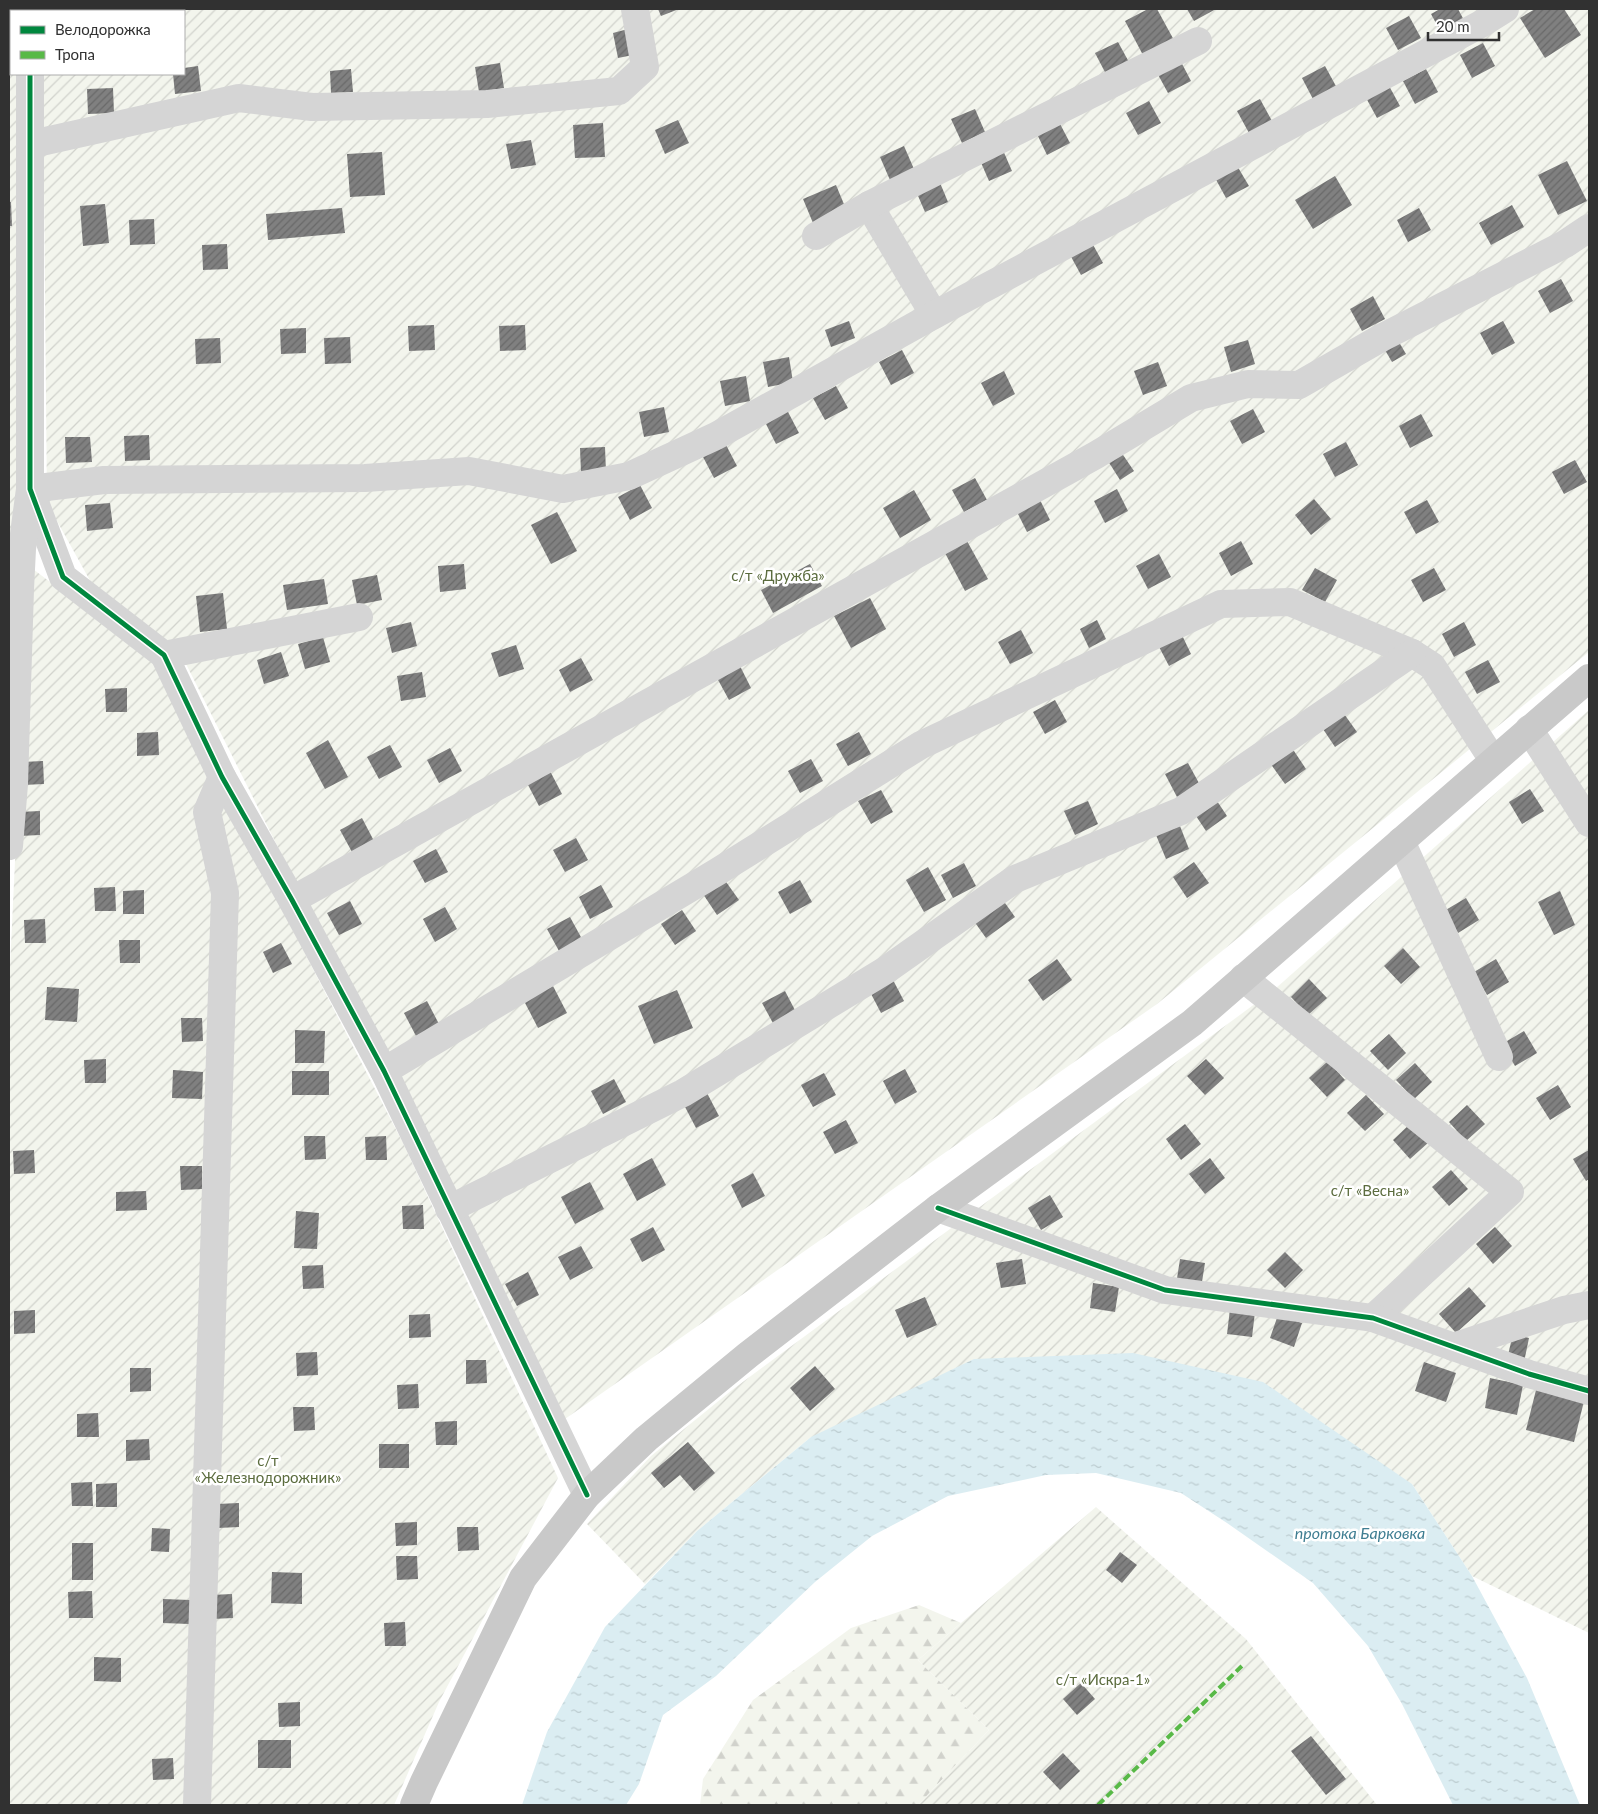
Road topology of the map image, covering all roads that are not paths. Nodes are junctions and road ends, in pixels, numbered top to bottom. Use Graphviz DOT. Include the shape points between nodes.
graph roads {
  1 [pos="635,9"];
  2 [pos="1505,9"];
  3 [pos="1198,41"];
  4 [pos="30,75"];
  5 [pos="32,144"];
  6 [pos="869,205"];
  7 [pos="1589,228"];
  8 [pos="816,236"];
  9 [pos="934,315"];
  10 [pos="30,489"];
  11 [pos="359,617"];
  12 [pos="1412,652"];
  13 [pos="164,655"];
  14 [pos="1589,678"];
  15 [pos="1529,729"];
  16 [pos="1493,760"];
  17 [pos="222,777"];
  18 [pos="1589,823"];
  19 [pos="1401,841"];
  20 [pos="9,846"];
  21 [pos="292,900"];
  22 [pos="1243,978"];
  23 [pos="1499,1057"];
  24 [pos="384,1071"];
  25 [pos="938,1208"];
  26 [pos="449,1210"];
  27 [pos="1589,1305"];
  28 [pos="1373,1318"];
  29 [pos="1453,1347"];
  30 [pos="1589,1391"];
  31 [pos="587,1495"];
  32 [pos="197,1805"];
  33 [pos="414,1805"];
  1 -- 5 [label="street" via="645,66 619,90 487,104 312,107 240,98"];
  2 -- 9 [label="street"];
  3 -- 6 [label="street"];
  4 -- 5 [label="street"];
  5 -- 10 [label="street"];
  6 -- 8 [label="street"];
  6 -- 9 [label="street"];
  7 -- 21 [label="street" via="1565,244 1381,338 1299,385 1248,384 1190,398 1096,455"];
  9 -- 10 [label="street" via="716,436 629,476 582,486 563,489 468,471 365,478 104,480"];
  10 -- 13 [label="street" via="63,577"];
  10 -- 20 [label="street" via="22,549"];
  11 -- 13 [label="street"];
  12 -- 16 [label="street" via="1432,666"];
  12 -- 24 [label="street" via="1290,602 1221,604 921,745"];
  12 -- 26 [label="street" via="1181,810 1015,879 886,970 683,1093"];
  13 -- 17 [label="street"];
  14 -- 15 [label="main road"];
  15 -- 16 [label="main road"];
  15 -- 18 [label="street"];
  16 -- 19 [label="main road"];
  17 -- 21 [label="street"];
  17 -- 32 [label="street" via="207,812 225,893"];
  19 -- 22 [label="main road"];
  19 -- 23 [label="street"];
  21 -- 24 [label="street"];
  22 -- 25 [label="main road" via="1192,1023"];
  22 -- 28 [label="street" via="1510,1192"];
  24 -- 26 [label="street"];
  25 -- 28 [label="street" via="1165,1290"];
  25 -- 31 [label="main road" via="676,1412"];
  26 -- 31 [label="street"];
  27 -- 29 [label="street" via="1564,1310"];
  28 -- 29 [label="street"];
  29 -- 30 [label="street"];
  31 -- 33 [label="main road" via="523,1578"];
}
